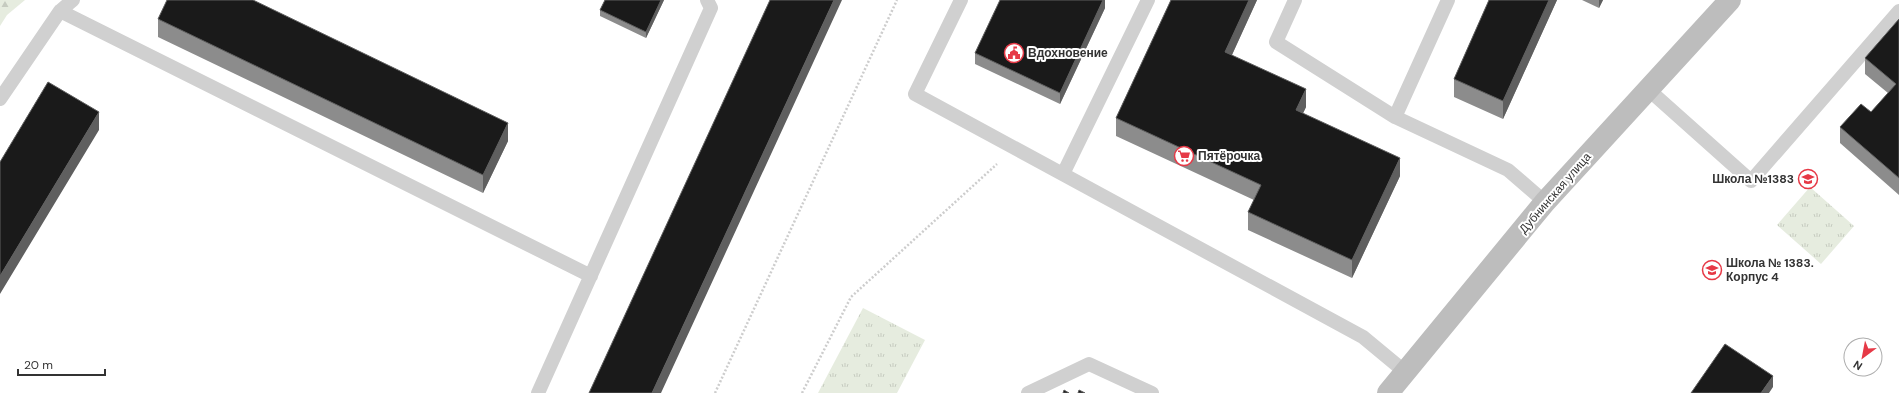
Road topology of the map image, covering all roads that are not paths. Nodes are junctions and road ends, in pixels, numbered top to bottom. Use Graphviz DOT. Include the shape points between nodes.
graph roads {
  1 [pos="73,0"];
  2 [pos="707,0"];
  3 [pos="961,0"];
  4 [pos="1148,0"];
  5 [pos="1295,0"];
  6 [pos="1448,0"];
  7 [pos="1730,0"];
  8 [pos="60,11"];
  9 [pos="1899,11"];
  10 [pos="1649,90"];
  11 [pos="0,99"];
  12 [pos="1395,117"];
  13 [pos="1063,174"];
  14 [pos="1546,202"];
  15 [pos="590,276"];
  16 [pos="1404,371"];
  17 [pos="538,393"];
  18 [pos="1028,393"];
  19 [pos="1152,393"];
  20 [pos="1388,393"];
  1 -- 8 [label="lane"];
  2 -- 15 [label="lane" via="711,8"];
  3 -- 13 [label="lane" via="915,94"];
  4 -- 13 [label="lane"];
  5 -- 12 [label="lane" via="1276,42"];
  6 -- 12 [label="lane"];
  7 -- 10 [label="main road, Дубнинская улица"];
  8 -- 11 [label="lane"];
  8 -- 15 [label="lane"];
  9 -- 10 [label="lane" via="1750,180"];
  10 -- 14 [label="main road, Дубнинская улица"];
  12 -- 14 [label="lane" via="1508,170"];
  13 -- 16 [label="lane" via="1363,337"];
  14 -- 16 [label="main road, Дубнинская улица"];
  15 -- 17 [label="lane"];
  16 -- 20 [label="main road, Дубнинская улица"];
  18 -- 19 [label="lane" via="1089,364"];
}
